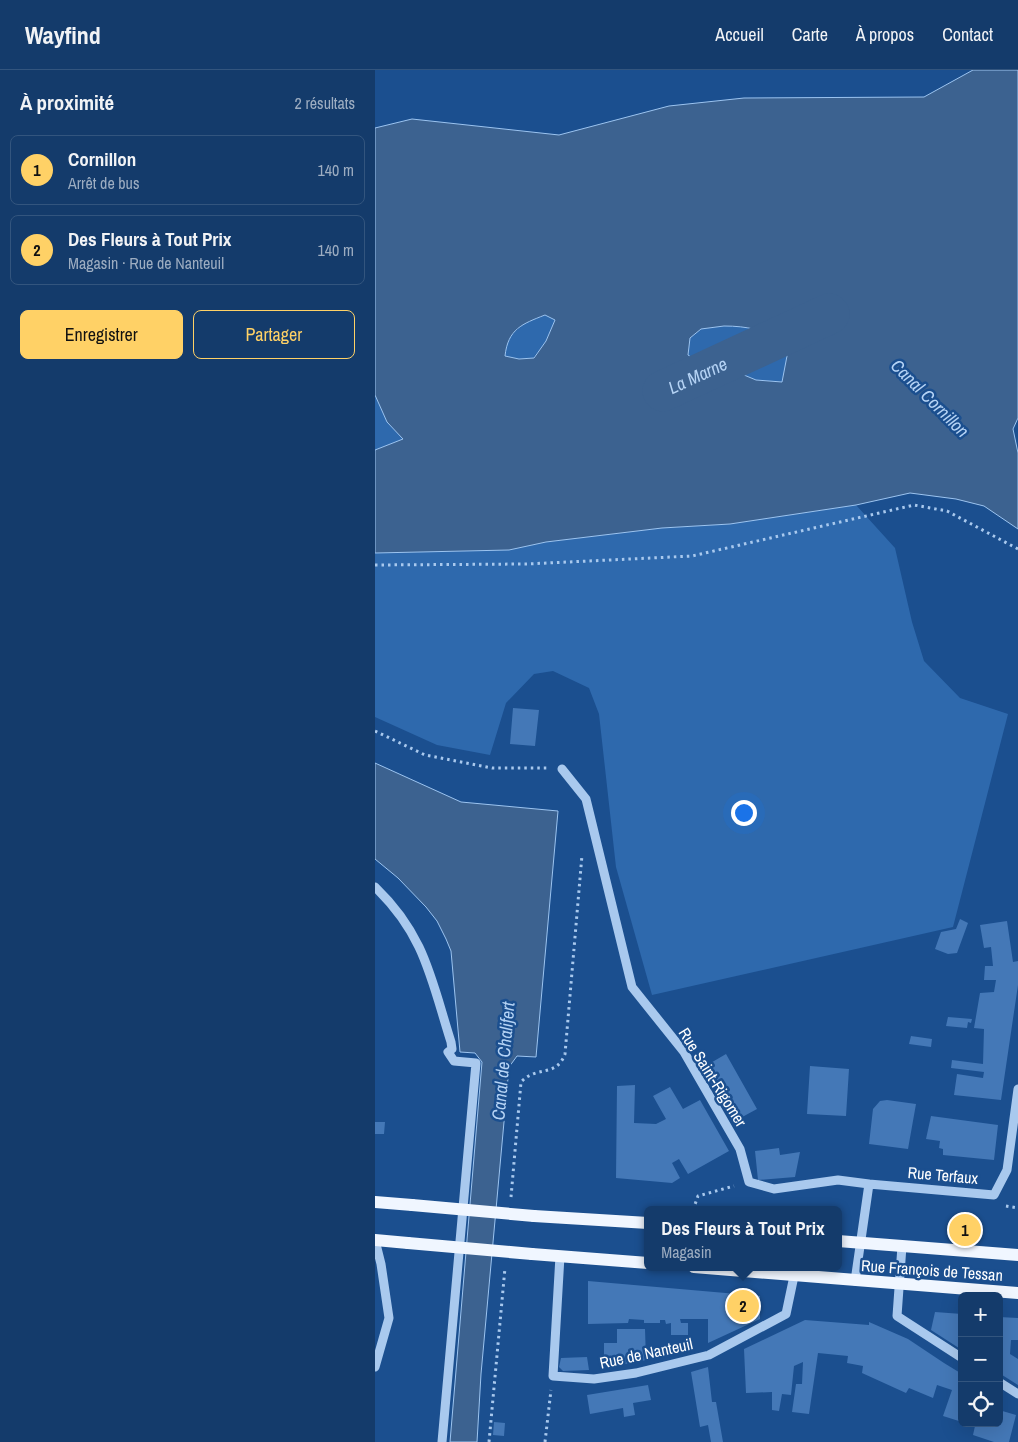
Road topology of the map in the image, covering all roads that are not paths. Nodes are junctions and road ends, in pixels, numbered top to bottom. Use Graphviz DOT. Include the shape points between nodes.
graph roads {
  1 [pos="562,768"];
  2 [pos="375,887"];
  3 [pos="1018,1089"];
  4 [pos="869,1184"];
  5 [pos="375,1202"];
  6 [pos="644,1223"];
  7 [pos="375,1240"];
  8 [pos="842,1241"];
  9 [pos="861,1243"];
  10 [pos="902,1246"];
  11 [pos="1018,1254"];
  12 [pos="560,1256"];
  13 [pos="644,1264"];
  14 [pos="738,1271"];
  15 [pos="794,1276"];
  16 [pos="855,1281"];
  17 [pos="900,1285"];
  18 [pos="1018,1293"];
  19 [pos="958,1355"];
  20 [pos="375,1367"];
  21 [pos="1003,1385"];
  22 [pos="1018,1394"];
  23 [pos="442,1442"];
  1 -- 4 [label="street, Rue Saint-Rigomer" via="586,799 632,986 684,1052 739,1149 749,1182 774,1189 838,1180"];
  2 -- 23 [label="street" via="396,907 418,941 453,1047 448,1052 454,1061 476,1063"];
  3 -- 4 [label="street, Rue Terfaux" via="1007,1170 994,1195"];
  4 -- 9 [label="street"];
  5 -- 6 [label="main road, bridge"];
  7 -- 12 [label="main road, bridge"];
  7 -- 20 [label="street" via="389,1318"];
  8 -- 9 [label="main road, Rue François de Tessan"];
  9 -- 10 [label="main road, Rue François de Tessan"];
  9 -- 16 [label="street"];
  10 -- 11 [label="main road, Rue François de Tessan"];
  10 -- 17 [label="street"];
  12 -- 13 [label="main road"];
  12 -- 15 [label="street, Rue de Nanteuil" via="553,1376 594,1379 636,1374 709,1355 786,1314"];
  14 -- 15 [label="main road, Rue François de Tessan"];
  15 -- 16 [label="main road, Rue François de Tessan"];
  16 -- 17 [label="main road, Rue François de Tessan"];
  17 -- 18 [label="main road, Rue François de Tessan"];
  17 -- 19 [label="street" via="897,1316"];
  21 -- 22 [label="street"];
}
